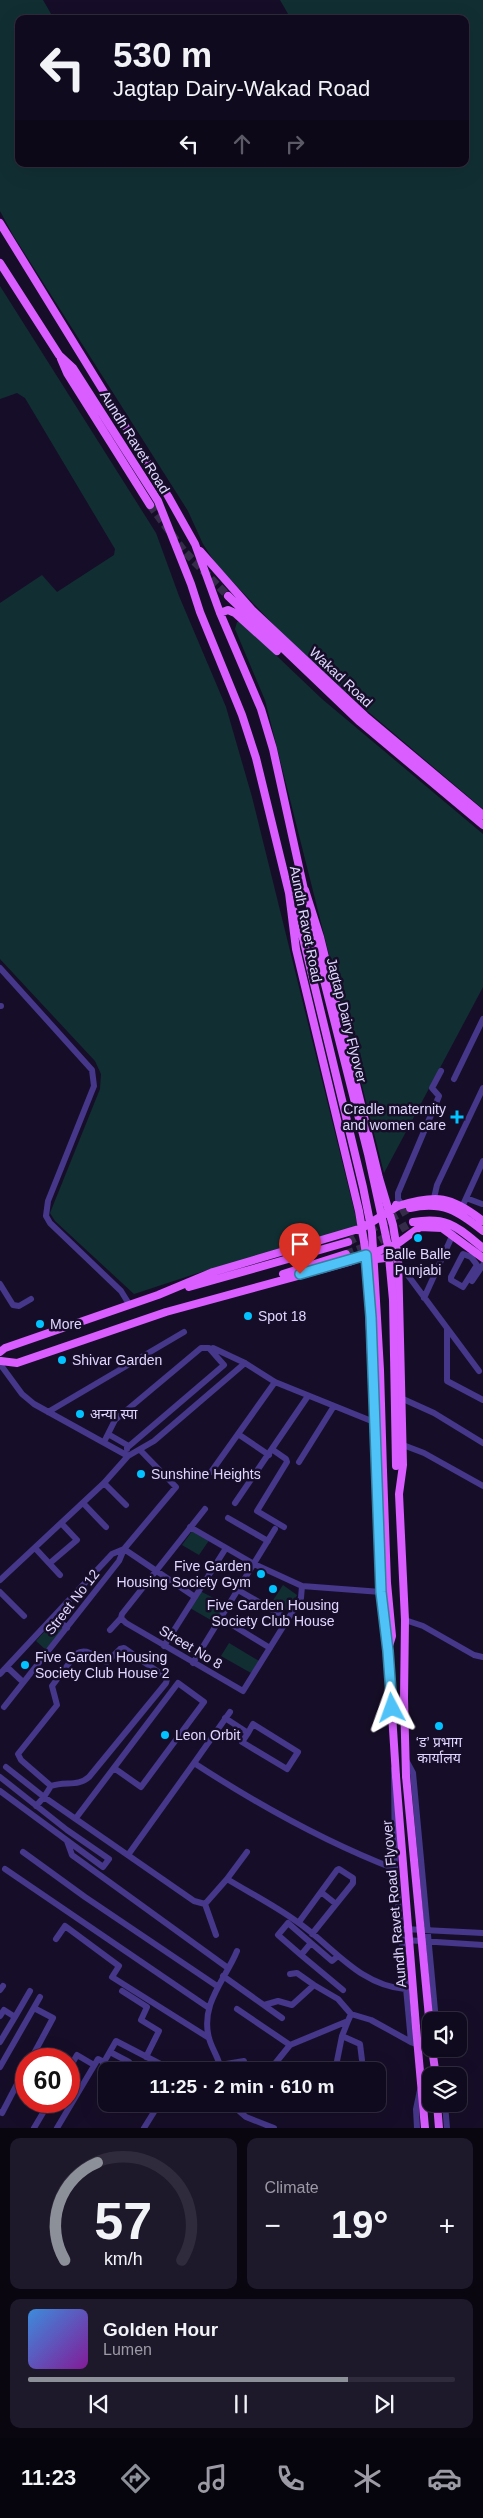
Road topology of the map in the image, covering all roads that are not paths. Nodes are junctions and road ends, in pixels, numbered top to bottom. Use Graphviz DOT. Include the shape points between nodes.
graph roads {
  1 [pos="0,223"];
  2 [pos="0,264"];
  3 [pos="59,355"];
  4 [pos="150,505"];
  5 [pos="194,544"];
  6 [pos="228,596"];
  7 [pos="220,613"];
  8 [pos="360,722"];
  9 [pos="483,815"];
  10 [pos="483,825"];
  11 [pos="304,890"];
  12 [pos="289,892"];
  13 [pos="0,968"];
  14 [pos="483,1019"];
  15 [pos="441,1070"];
  16 [pos="454,1079"];
  17 [pos="483,1088"];
  18 [pos="483,1161"];
  19 [pos="384,1195"];
  20 [pos="434,1198"];
  21 [pos="466,1198"];
  22 [pos="482,1203"];
  23 [pos="400,1206"];
  24 [pos="462,1207"];
  25 [pos="410,1208"];
  26 [pos="390,1213"];
  27 [pos="480,1219"];
  28 [pos="413,1222"];
  29 [pos="362,1228"];
  30 [pos="483,1231"];
  31 [pos="453,1234"];
  32 [pos="348,1242"];
  33 [pos="397,1244"];
  34 [pos="476,1252"];
  35 [pos="348,1258"];
  36 [pos="367,1258"];
  37 [pos="483,1258"];
  38 [pos="398,1259"];
  39 [pos="483,1265"];
  40 [pos="0,1284"];
  41 [pos="466,1290"];
  42 [pos="158,1295"];
  43 [pos="424,1298"];
  44 [pos="31,1299"];
  45 [pos="129,1304"];
  46 [pos="182,1308"];
  47 [pos="447,1329"];
  48 [pos="184,1332"];
  49 [pos="213,1348"];
  50 [pos="0,1359"];
  51 [pos="245,1363"];
  52 [pos="479,1371"];
  53 [pos="275,1382"];
  54 [pos="308,1396"];
  55 [pos="403,1399"];
  56 [pos="483,1400"];
  57 [pos="334,1406"];
  58 [pos="48,1412"];
  59 [pos="374,1422"];
  60 [pos="108,1434"];
  61 [pos="238,1434"];
  62 [pos="104,1442"];
  63 [pos="483,1443"];
  64 [pos="403,1445"];
  65 [pos="128,1447"];
  66 [pos="141,1451"];
  67 [pos="271,1453"];
  68 [pos="126,1455"];
  69 [pos="299,1462"];
  70 [pos="210,1472"];
  71 [pos="379,1481"];
  72 [pos="104,1483"];
  73 [pos="399,1483"];
  74 [pos="483,1486"];
  75 [pos="82,1503"];
  76 [pos="235,1503"];
  77 [pos="126,1505"];
  78 [pos="205,1508"];
  79 [pos="228,1518"];
  80 [pos="61,1523"];
  81 [pos="106,1527"];
  82 [pos="190,1527"];
  83 [pos="284,1527"];
  84 [pos="275,1529"];
  85 [pos="268,1542"];
  86 [pos="35,1548"];
  87 [pos="226,1548"];
  88 [pos="124,1549"];
  89 [pos="50,1563"];
  90 [pos="254,1564"];
  91 [pos="155,1572"];
  92 [pos="60,1574"];
  93 [pos="0,1580"];
  94 [pos="302,1586"];
  95 [pos="238,1590"];
  96 [pos="0,1592"];
  97 [pos="381,1592"];
  98 [pos="195,1598"];
  99 [pos="24,1616"];
  100 [pos="54,1616"];
  101 [pos="221,1618"];
  102 [pos="288,1619"];
  103 [pos="124,1620"];
  104 [pos="405,1620"];
  105 [pos="67,1628"];
  106 [pos="110,1630"];
  107 [pos="164,1646"];
  108 [pos="270,1648"];
  109 [pos="388,1651"];
  110 [pos="483,1657"];
  111 [pos="193,1663"];
  112 [pos="7,1667"];
  113 [pos="0,1674"];
  114 [pos="23,1682"];
  115 [pos="4,1707"];
  116 [pos="248,1733"];
  117 [pos="406,1759"];
  118 [pos="395,1761"];
  119 [pos="194,1763"];
  120 [pos="6,1767"];
  121 [pos="114,1768"];
  122 [pos="0,1777"];
  123 [pos="50,1786"];
  124 [pos="0,1791"];
  125 [pos="44,1797"];
  126 [pos="36,1806"];
  127 [pos="76,1818"];
  128 [pos="67,1830"];
  129 [pos="64,1839"];
  130 [pos="24,1852"];
  131 [pos="247,1852"];
  132 [pos="128,1855"];
  133 [pos="5,1869"];
  134 [pos="395,1869"];
  135 [pos="227,1879"];
  136 [pos="321,1892"];
  137 [pos="205,1904"];
  138 [pos="336,1904"];
  139 [pos="299,1922"];
  140 [pos="400,1928"];
  141 [pos="427,1929"];
  142 [pos="483,1932"];
  143 [pos="312,1934"];
  144 [pos="216,1935"];
  145 [pos="56,1939"];
  146 [pos="401,1939"];
  147 [pos="428,1942"];
  148 [pos="311,1943"];
  149 [pos="483,1945"];
  150 [pos="237,1951"];
  151 [pos="301,1954"];
  152 [pos="338,1956"];
  153 [pos="228,1968"];
  154 [pos="290,1974"];
  155 [pos="222,1976"];
  156 [pos="314,1985"];
  157 [pos="217,1986"];
  158 [pos="405,1988"];
  159 [pos="343,1990"];
  160 [pos="30,1991"];
  161 [pos="122,1991"];
  162 [pos="40,1997"];
  163 [pos="264,2005"];
  164 [pos="34,2008"];
  165 [pos="209,2008"];
  166 [pos="237,2009"];
  167 [pos="432,2012"];
  168 [pos="433,2012"];
  169 [pos="0,2016"];
  170 [pos="15,2017"];
  171 [pos="349,2017"];
  172 [pos="282,2018"];
  173 [pos="342,2036"];
  174 [pos="209,2038"];
  175 [pos="0,2042"];
  176 [pos="415,2043"];
  177 [pos="290,2045"];
  178 [pos="37,2048"];
  179 [pos="110,2052"];
  180 [pos="146,2056"];
  181 [pos="80,2058"];
  182 [pos="362,2060"];
  183 [pos="244,2061"];
  184 [pos="104,2062"];
  185 [pos="129,2062"];
  186 [pos="157,2062"];
  187 [pos="219,2062"];
  188 [pos="241,2062"];
  189 [pos="276,2062"];
  190 [pos="337,2062"];
  191 [pos="94,2066"];
  192 [pos="0,2067"];
  193 [pos="422,2078"];
  194 [pos="15,2088"];
  195 [pos="0,2112"];
  196 [pos="153,2112"];
  197 [pos="240,2112"];
  198 [pos="425,2112"];
  199 [pos="438,2112"];
  200 [pos="446,2112"];
  201 [pos="43,2113"];
  202 [pos="34,2128"];
  203 [pos="57,2128"];
  204 [pos="144,2128"];
  205 [pos="274,2128"];
  206 [pos="417,2128"];
  207 [pos="426,2128"];
  208 [pos="439,2128"];
  209 [pos="447,2128"];
  1 -- 5 [label="main road, Aundh Ravet Road" via="163,487"];
  2 -- 3 [label="main road, Aundh Ravet Road"];
  3 -- 4 [label="main road"];
  3 -- 12 [label="main road, Aundh Ravet Road" via="73,368 158,501 242,715"];
  5 -- 7 [label="main road, Aundh Ravet Road"];
  5 -- 9 [label="main road, Wakad Road" via="252,610 365,716"];
  6 -- 8 [label="main road"];
  7 -- 8 [label="main road" via="228,610 243,619 332,703"];
  7 -- 11 [label="main road, Aundh Ravet Road" via="261,709"];
  8 -- 10 [label="main road, Wakad Road"];
  11 -- 19 [label="main road" via="320,936"];
  11 -- 73 [label="main road, Jagtap Dairy Flyover, bridge" via="388,1246 394,1300 396,1466"];
  12 -- 29 [label="main road, Aundh Ravet Road" via="296,949"];
  12 -- 71 [label="main road, Jagtap Dairy Flyover, bridge" via="372,1232 380,1361 383,1471"];
  13 -- 45 [label="street" via="92,1070 94,1086 48,1201 46,1216"];
  14 -- 16 [label="street"];
  15 -- 23 [label="street" via="432,1088 439,1096 398,1193"];
  17 -- 20 [label="street" via="437,1185"];
  18 -- 21 [label="street"];
  19 -- 23 [label="main road"];
  19 -- 26 [label="main road"];
  20 -- 23 [label="main road"];
  20 -- 24 [label="main road" via="444,1198"];
  21 -- 22 [label="street"];
  21 -- 24 [label="street"];
  22 -- 27 [label="street"];
  23 -- 26 [label="main road"];
  24 -- 27 [label="main road"];
  25 -- 30 [label="main road" via="437,1205 450,1209"];
  26 -- 29 [label="main road"];
  26 -- 33 [label="main road"];
  28 -- 34 [label="main road" via="440,1220 465,1234"];
  29 -- 36 [label="main road, Aundh Ravet Road"];
  29 -- 42 [label="main road" via="230,1267"];
  31 -- 33 [label="main road" via="442,1228 420,1227"];
  31 -- 34 [label="main road"];
  31 -- 43 [label="street"];
  32 -- 42 [label="main road"];
  33 -- 36 [label="main road"];
  33 -- 38 [label="main road"];
  34 -- 34 [label="street" via="463,1254 451,1277 462,1287 477,1265"];
  34 -- 37 [label="main road"];
  35 -- 36 [label="main road"];
  35 -- 46 [label="main road"];
  35 -- 46 [label="main road" via="200,1298"];
  36 -- 38 [label="main road"];
  36 -- 59 [label="main road, Aundh Ravet Road"];
  38 -- 43 [label="street"];
  38 -- 55 [label="main road"];
  39 -- 41 [label="street"];
  40 -- 44 [label="street" via="13,1305"];
  42 -- 45 [label="main road"];
  43 -- 47 [label="street"];
  45 -- 50 [label="main road"];
  46 -- 50 [label="main road" via="17,1363"];
  47 -- 52 [label="street"];
  47 -- 56 [label="street" via="447,1381"];
  48 -- 58 [label="street"];
  49 -- 51 [label="street"];
  50 -- 58 [label="street" via="22,1394"];
  51 -- 53 [label="street"];
  51 -- 66 [label="street"];
  53 -- 54 [label="street"];
  53 -- 61 [label="street"];
  54 -- 57 [label="street"];
  54 -- 67 [label="street"];
  55 -- 63 [label="street" via="434,1413"];
  55 -- 64 [label="main road"];
  57 -- 59 [label="street"];
  57 -- 69 [label="street"];
  58 -- 62 [label="street"];
  59 -- 71 [label="main road, Aundh Ravet Road"];
  60 -- 62 [label="street"];
  60 -- 65 [label="street"];
  60 -- 65 [label="street" via="115,1420 201,1348 209,1348 224,1365"];
  61 -- 67 [label="street"];
  61 -- 70 [label="street"];
  62 -- 68 [label="street"];
  64 -- 73 [label="main road"];
  64 -- 74 [label="street"];
  65 -- 68 [label="street"];
  66 -- 68 [label="street"];
  66 -- 88 [label="street, Street No 12" via="176,1487"];
  67 -- 76 [label="street"];
  67 -- 83 [label="street" via="287,1462 257,1511"];
  68 -- 72 [label="street"];
  71 -- 97 [label="main road, Aundh Ravet Road"];
  71 -- 109 [label="main road, Aundh Ravet Road" via="392,1636"];
  72 -- 75 [label="street"];
  72 -- 77 [label="street"];
  73 -- 104 [label="main road"];
  75 -- 80 [label="street"];
  75 -- 81 [label="street"];
  78 -- 82 [label="street"];
  79 -- 85 [label="street"];
  80 -- 86 [label="street"];
  80 -- 89 [label="street" via="77,1540"];
  82 -- 87 [label="street"];
  82 -- 91 [label="street"];
  84 -- 85 [label="street"];
  85 -- 90 [label="street"];
  86 -- 89 [label="street"];
  86 -- 93 [label="street"];
  87 -- 90 [label="street"];
  87 -- 98 [label="street"];
  88 -- 91 [label="street"];
  88 -- 100 [label="street" via="112,1554"];
  88 -- 105 [label="street, Street No 12" via="119,1561"];
  89 -- 92 [label="street"];
  90 -- 94 [label="street"];
  90 -- 95 [label="street"];
  91 -- 98 [label="street"];
  91 -- 103 [label="street"];
  94 -- 97 [label="street"];
  94 -- 102 [label="street" via="301,1598"];
  95 -- 101 [label="street"];
  95 -- 102 [label="street"];
  96 -- 99 [label="street"];
  97 -- 109 [label="main road, Aundh Ravet Road"];
  98 -- 107 [label="street"];
  100 -- 105 [label="street"];
  100 -- 112 [label="street"];
  101 -- 108 [label="street"];
  101 -- 111 [label="street"];
  102 -- 108 [label="street"];
  103 -- 106 [label="street"];
  103 -- 107 [label="street, Street No 8"];
  104 -- 110 [label="street"];
  104 -- 117 [label="main road"];
  105 -- 114 [label="street, Street No 12"];
  107 -- 111 [label="street, Street No 8"];
  108 -- 111 [label="street, Street No 8" via="244,1690 240,1691"];
  109 -- 118 [label="main road, Aundh Ravet Road"];
  112 -- 113 [label="street"];
  112 -- 114 [label="street"];
  114 -- 115 [label="street, Street No 12"];
  116 -- 116 [label="street" via="242,1742 287,1769 298,1752 253,1724"];
  116 -- 119 [label="street" via="228,1715"];
  117 -- 141 [label="street" via="413,1774"];
  117 -- 167 [label="main road, Aundh Ravet Road Flyover, bridge"];
  118 -- 134 [label="street" via="392,1779"];
  118 -- 176 [label="main road, Aundh Ravet Road Flyover, bridge"];
  119 -- 132 [label="street"];
  119 -- 134 [label="street" via="275,1812 365,1858"];
  120 -- 125 [label="street"];
  121 -- 121 [label="street" via="178,1683 204,1702 141,1788"];
  121 -- 127 [label="street"];
  122 -- 126 [label="street"];
  123 -- 123 [label="street" via="18,1754 55,1707 57,1703 52,1686 76,1654 86,1650 107,1662 124,1648 167,1679 89,1777 77,1784 62,1782"];
  123 -- 125 [label="street"];
  124 -- 129 [label="street"];
  125 -- 126 [label="street"];
  125 -- 127 [label="street"];
  126 -- 128 [label="street"];
  127 -- 132 [label="street"];
  128 -- 129 [label="street"];
  128 -- 129 [label="street" via="109,1859 103,1867"];
  129 -- 153 [label="street" via="72,1855"];
  130 -- 157 [label="street"];
  131 -- 135 [label="street"];
  132 -- 137 [label="street" via="194,1901"];
  133 -- 165 [label="street"];
  134 -- 140 [label="street"];
  135 -- 137 [label="street"];
  135 -- 139 [label="street"];
  136 -- 138 [label="street"];
  136 -- 138 [label="street" via="338,1869 353,1878"];
  136 -- 139 [label="street"];
  137 -- 144 [label="street"];
  138 -- 143 [label="street"];
  139 -- 143 [label="street"];
  140 -- 141 [label="street"];
  140 -- 146 [label="street"];
  141 -- 142 [label="street"];
  141 -- 147 [label="street"];
  143 -- 152 [label="street"];
  145 -- 174 [label="street" via="65,1926 119,1966 112,1977"];
  146 -- 147 [label="street"];
  146 -- 158 [label="street"];
  147 -- 149 [label="street"];
  147 -- 168 [label="street"];
  148 -- 151 [label="street"];
  148 -- 151 [label="street" via="288,1923 278,1935"];
  148 -- 152 [label="street" via="332,1962"];
  150 -- 153 [label="street"];
  151 -- 159 [label="street"];
  152 -- 158 [label="street" via="375,1982"];
  153 -- 155 [label="street"];
  154 -- 156 [label="street" via="297,1973"];
  155 -- 157 [label="street"];
  155 -- 163 [label="street"];
  156 -- 163 [label="street" via="292,2005 278,2001"];
  156 -- 171 [label="street" via="338,1999"];
  157 -- 165 [label="street"];
  158 -- 176 [label="street"];
  160 -- 170 [label="street"];
  161 -- 180 [label="street" via="147,2007 141,2020 159,2031"];
  162 -- 164 [label="street"];
  163 -- 172 [label="street"];
  164 -- 178 [label="street" via="53,2018"];
  164 -- 192 [label="street"];
  165 -- 174 [label="street"];
  166 -- 177 [label="street"];
  169 -- 170 [label="street" via="4,2010"];
  170 -- 175 [label="street"];
  171 -- 173 [label="street"];
  171 -- 176 [label="street" via="371,2020"];
  171 -- 177 [label="street"];
  173 -- 182 [label="street" via="360,2044"];
  173 -- 190 [label="street"];
  174 -- 187 [label="street"];
  176 -- 193 [label="main road"];
  177 -- 189 [label="street"];
  179 -- 180 [label="street" via="116,2041"];
  179 -- 184 [label="street"];
  179 -- 185 [label="street"];
  180 -- 186 [label="street"];
  181 -- 191 [label="street"];
  183 -- 188 [label="street"];
  184 -- 191 [label="street" via="98,2059"];
  191 -- 203 [label="street"];
  193 -- 206 [label="street" via="416,2109"];
  194 -- 195 [label="street"];
  196 -- 204 [label="street"];
  197 -- 205 [label="street"];
  198 -- 207 [label="main road"];
  199 -- 208 [label="main road"];
  200 -- 209 [label="street"];
  201 -- 202 [label="street"];
}
